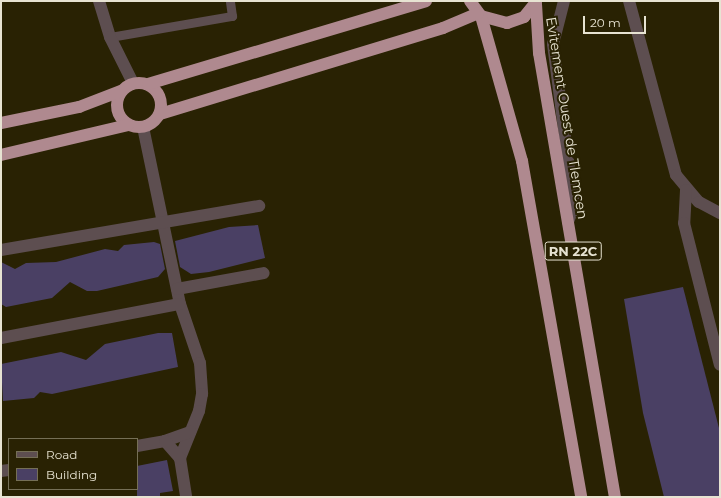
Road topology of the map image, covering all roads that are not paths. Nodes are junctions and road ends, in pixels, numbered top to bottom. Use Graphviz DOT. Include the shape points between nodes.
graph roads {
  1 [pos="99,1"];
  2 [pos="230,1"];
  3 [pos="426,1"];
  4 [pos="470,1"];
  5 [pos="564,1"];
  6 [pos="629,1"];
  7 [pos="536,3"];
  8 [pos="480,14"];
  9 [pos="110,37"];
  10 [pos="133,83"];
  11 [pos="148,84"];
  12 [pos="121,92"];
  13 [pos="160,114"];
  14 [pos="1,123"];
  15 [pos="128,125"];
  16 [pos="143,127"];
  17 [pos="1,155"];
  18 [pos="686,190"];
  19 [pos="259,206"];
  20 [pos="720,213"];
  21 [pos="165,220"];
  22 [pos="568,222"];
  23 [pos="1,250"];
  24 [pos="264,273"];
  25 [pos="177,289"];
  26 [pos="180,304"];
  27 [pos="1,338"];
  28 [pos="720,365"];
  29 [pos="190,432"];
  30 [pos="164,441"];
  31 [pos="138,446"];
  32 [pos="180,458"];
  33 [pos="186,497"];
  34 [pos="581,497"];
  35 [pos="615,497"];
  1 -- 9 [label="street"];
  2 -- 9 [label="lane" via="232,16"];
  3 -- 11 [label="highway"];
  4 -- 8 [label="highway, RN 22C"];
  5 -- 22 [label="street" via="553,44 574,206"];
  6 -- 18 [label="street" via="676,175"];
  7 -- 8 [label="highway, Evitement Ouest de Tlemcen / RN 22C" via="524,17 511,22 498,23"];
  7 -- 22 [label="highway, Evitement Ouest de Tlemcen / RN 22C" via="539,53"];
  8 -- 13 [label="highway" via="443,28"];
  8 -- 34 [label="highway, RN 22C" via="522,161"];
  9 -- 10 [label="street"];
  10 -- 11 [label="highway"];
  10 -- 12 [label="highway"];
  11 -- 13 [label="highway" via="159,93"];
  12 -- 14 [label="highway" via="79,107"];
  12 -- 15 [label="highway" via="118,113"];
  13 -- 16 [label="highway"];
  15 -- 16 [label="highway"];
  15 -- 17 [label="highway"];
  16 -- 21 [label="street"];
  18 -- 20 [label="street" via="699,202"];
  18 -- 28 [label="street" via="684,223"];
  19 -- 21 [label="street"];
  21 -- 23 [label="street"];
  21 -- 25 [label="street"];
  22 -- 35 [label="highway, Evitement Ouest de Tlemcen / RN 22C"];
  24 -- 25 [label="street"];
  25 -- 26 [label="street"];
  26 -- 27 [label="street"];
  26 -- 29 [label="street" via="193,337 202,381 199,410"];
  29 -- 30 [label="street"];
  29 -- 32 [label="street"];
  30 -- 31 [label="street"];
  30 -- 32 [label="street"];
  32 -- 33 [label="street"];
}
